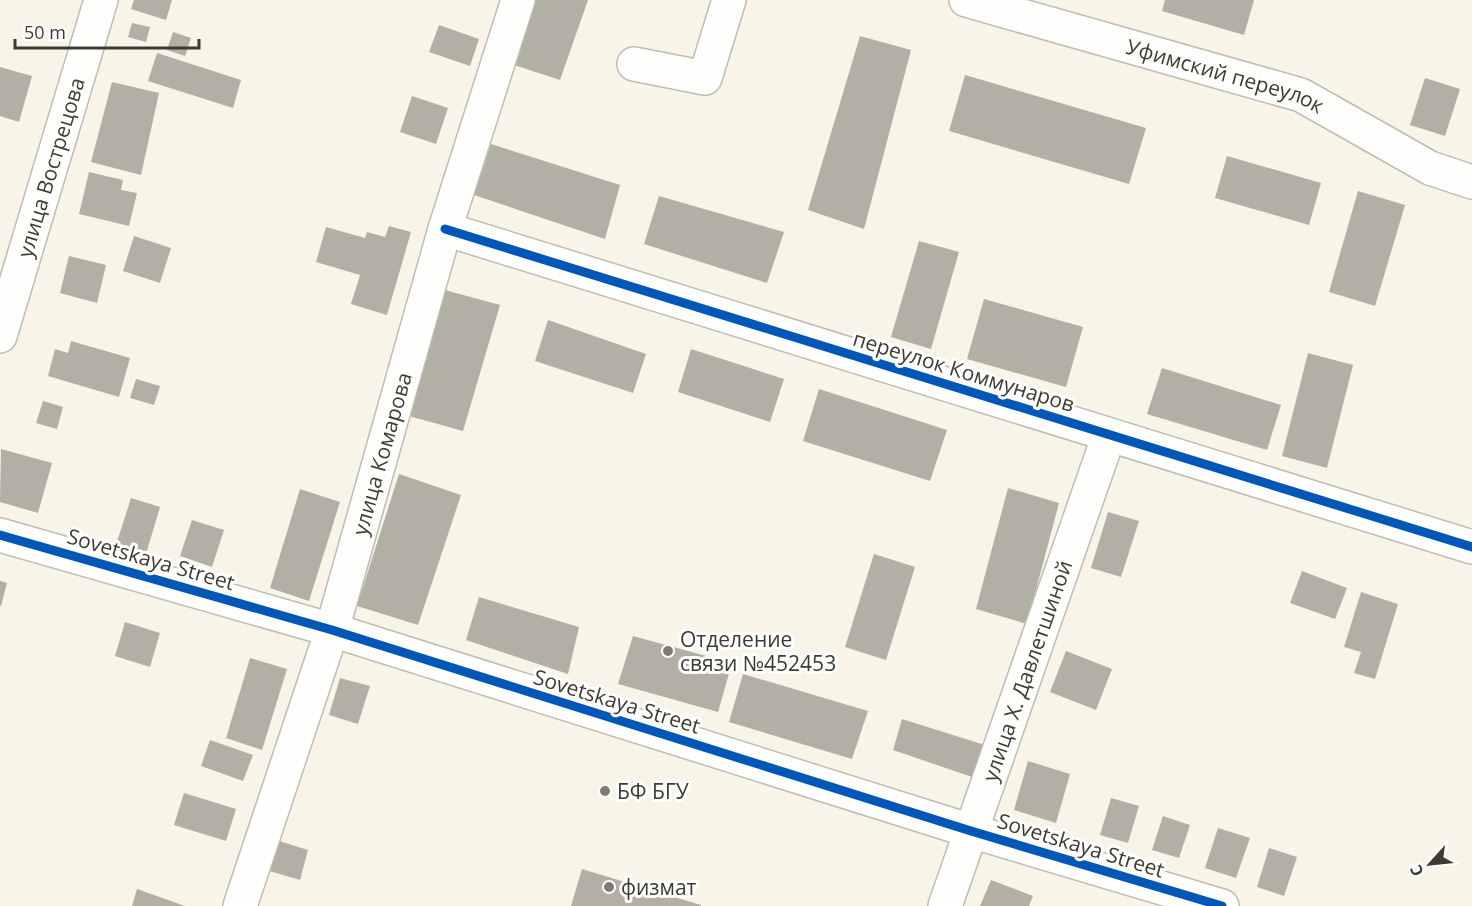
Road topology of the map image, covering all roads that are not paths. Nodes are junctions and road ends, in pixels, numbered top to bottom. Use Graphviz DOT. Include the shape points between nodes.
graph roads {
  1 [pos="101,0"];
  2 [pos="518,0"];
  3 [pos="729,0"];
  4 [pos="966,0"];
  5 [pos="634,64"];
  6 [pos="1472,182"];
  7 [pos="445,229"];
  8 [pos="0,336"];
  9 [pos="1109,435"];
  10 [pos="0,535"];
  11 [pos="1472,547"];
  12 [pos="332,630"];
  13 [pos="970,831"];
  14 [pos="240,906"];
  15 [pos="945,906"];
  16 [pos="1222,906"];
  1 -- 8 [label="street, улица Вострецова"];
  2 -- 7 [label="street, улица Комарова"];
  3 -- 5 [label="street" via="705,78"];
  4 -- 6 [label="street, Уфимский переулок" via="1301,95 1430,168"];
  7 -- 9 [label="street, переулок Коммунаров"];
  7 -- 12 [label="street, улица Комарова"];
  9 -- 11 [label="street, переулок Коммунаров"];
  9 -- 13 [label="street, улица Х. Давлетшиной"];
  10 -- 12 [label="street, Sovetskaya Street"];
  12 -- 13 [label="street, Sovetskaya Street"];
  12 -- 14 [label="street, улица Комарова"];
  13 -- 15 [label="street, улица Х. Давлетшиной"];
  13 -- 16 [label="street, Sovetskaya Street"];
}
